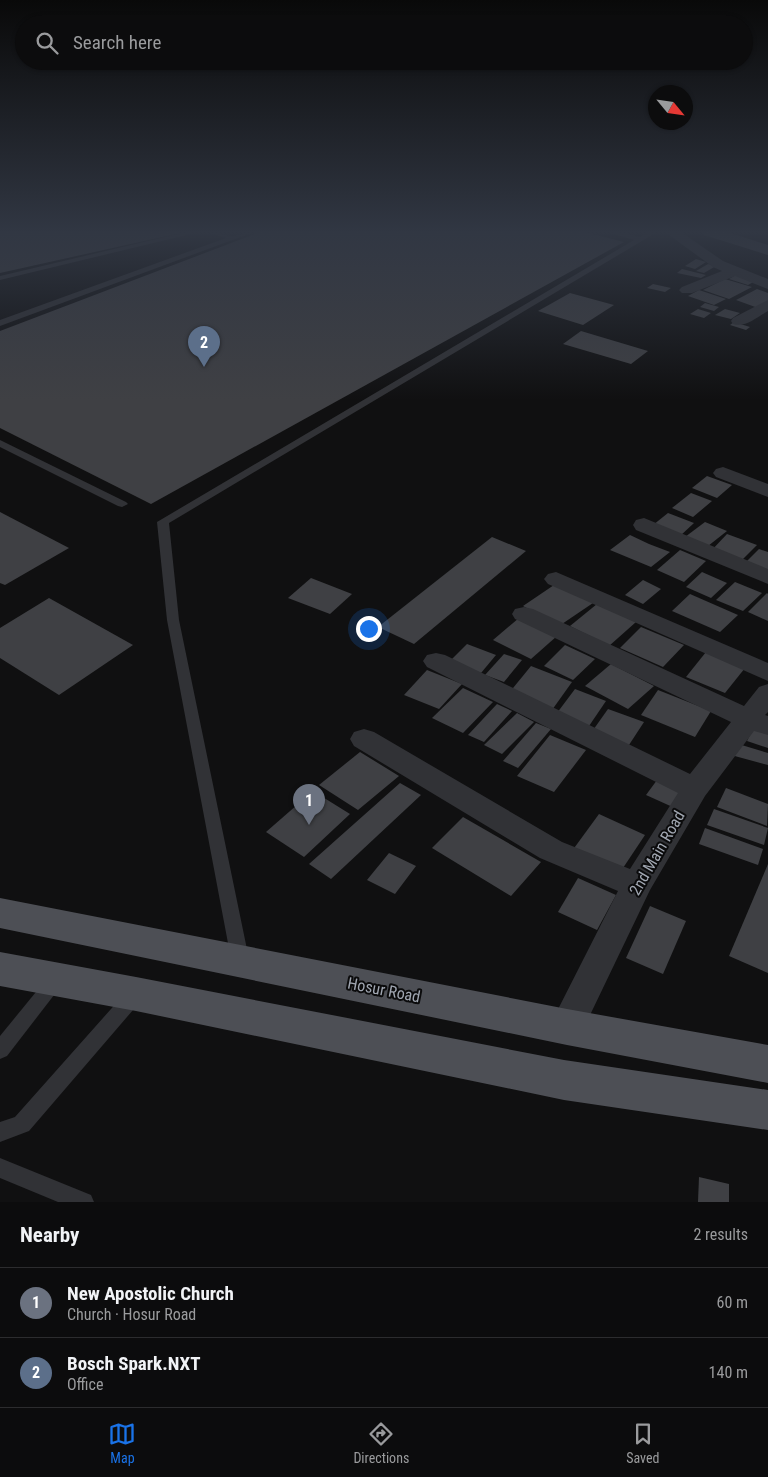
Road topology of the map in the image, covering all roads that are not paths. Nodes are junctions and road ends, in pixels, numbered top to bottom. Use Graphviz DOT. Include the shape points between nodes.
graph roads {
  1 [pos="96,288"];
  2 [pos="558,288"];
  3 [pos="692,288"];
  4 [pos="687,290"];
  5 [pos="768,305"];
  6 [pos="739,321"];
  7 [pos="0,323"];
  8 [pos="0,443"];
  9 [pos="723,473"];
  10 [pos="768,491"];
  11 [pos="122,504"];
  12 [pos="644,525"];
  13 [pos="768,577"];
  14 [pos="556,579"];
  15 [pos="524,614"];
  16 [pos="436,661"];
  17 [pos="768,673"];
  18 [pos="768,693"];
  19 [pos="758,722"];
  20 [pos="364,739"];
  21 [pos="695,789"];
  22 [pos="637,885"];
  23 [pos="0,913"];
  24 [pos="240,962"];
  25 [pos="0,969"];
  26 [pos="56,979"];
  27 [pos="136,994"];
  28 [pos="567,1027"];
  29 [pos="0,1050"];
  30 [pos="768,1064"];
  31 [pos="768,1110"];
  32 [pos="0,1132"];
  33 [pos="0,1168"];
  34 [pos="84,1202"];
  1 -- 7 [label="lane"];
  2 -- 24 [label="lane" via="163,522 172,620"];
  3 -- 4 [label="street"];
  5 -- 6 [label="street"];
  8 -- 11 [label="lane"];
  9 -- 10 [label="street"];
  12 -- 13 [label="street"];
  14 -- 17 [label="street"];
  15 -- 19 [label="street"];
  16 -- 21 [label="street"];
  18 -- 19 [label="street, 2nd Main Road"];
  19 -- 21 [label="street, 2nd Main Road"];
  20 -- 22 [label="street" via="551,850"];
  21 -- 22 [label="street, 2nd Main Road"];
  22 -- 28 [label="street, 2nd Main Road"];
  23 -- 24 [label="main road, Hosur Road"];
  24 -- 28 [label="main road, Hosur Road"];
  25 -- 26 [label="main road"];
  26 -- 27 [label="main road"];
  26 -- 29 [label="lane"];
  27 -- 31 [label="main road" via="564,1080"];
  27 -- 32 [label="lane" via="22,1124"];
  28 -- 30 [label="main road, Hosur Road"];
  33 -- 34 [label="lane"];
}
